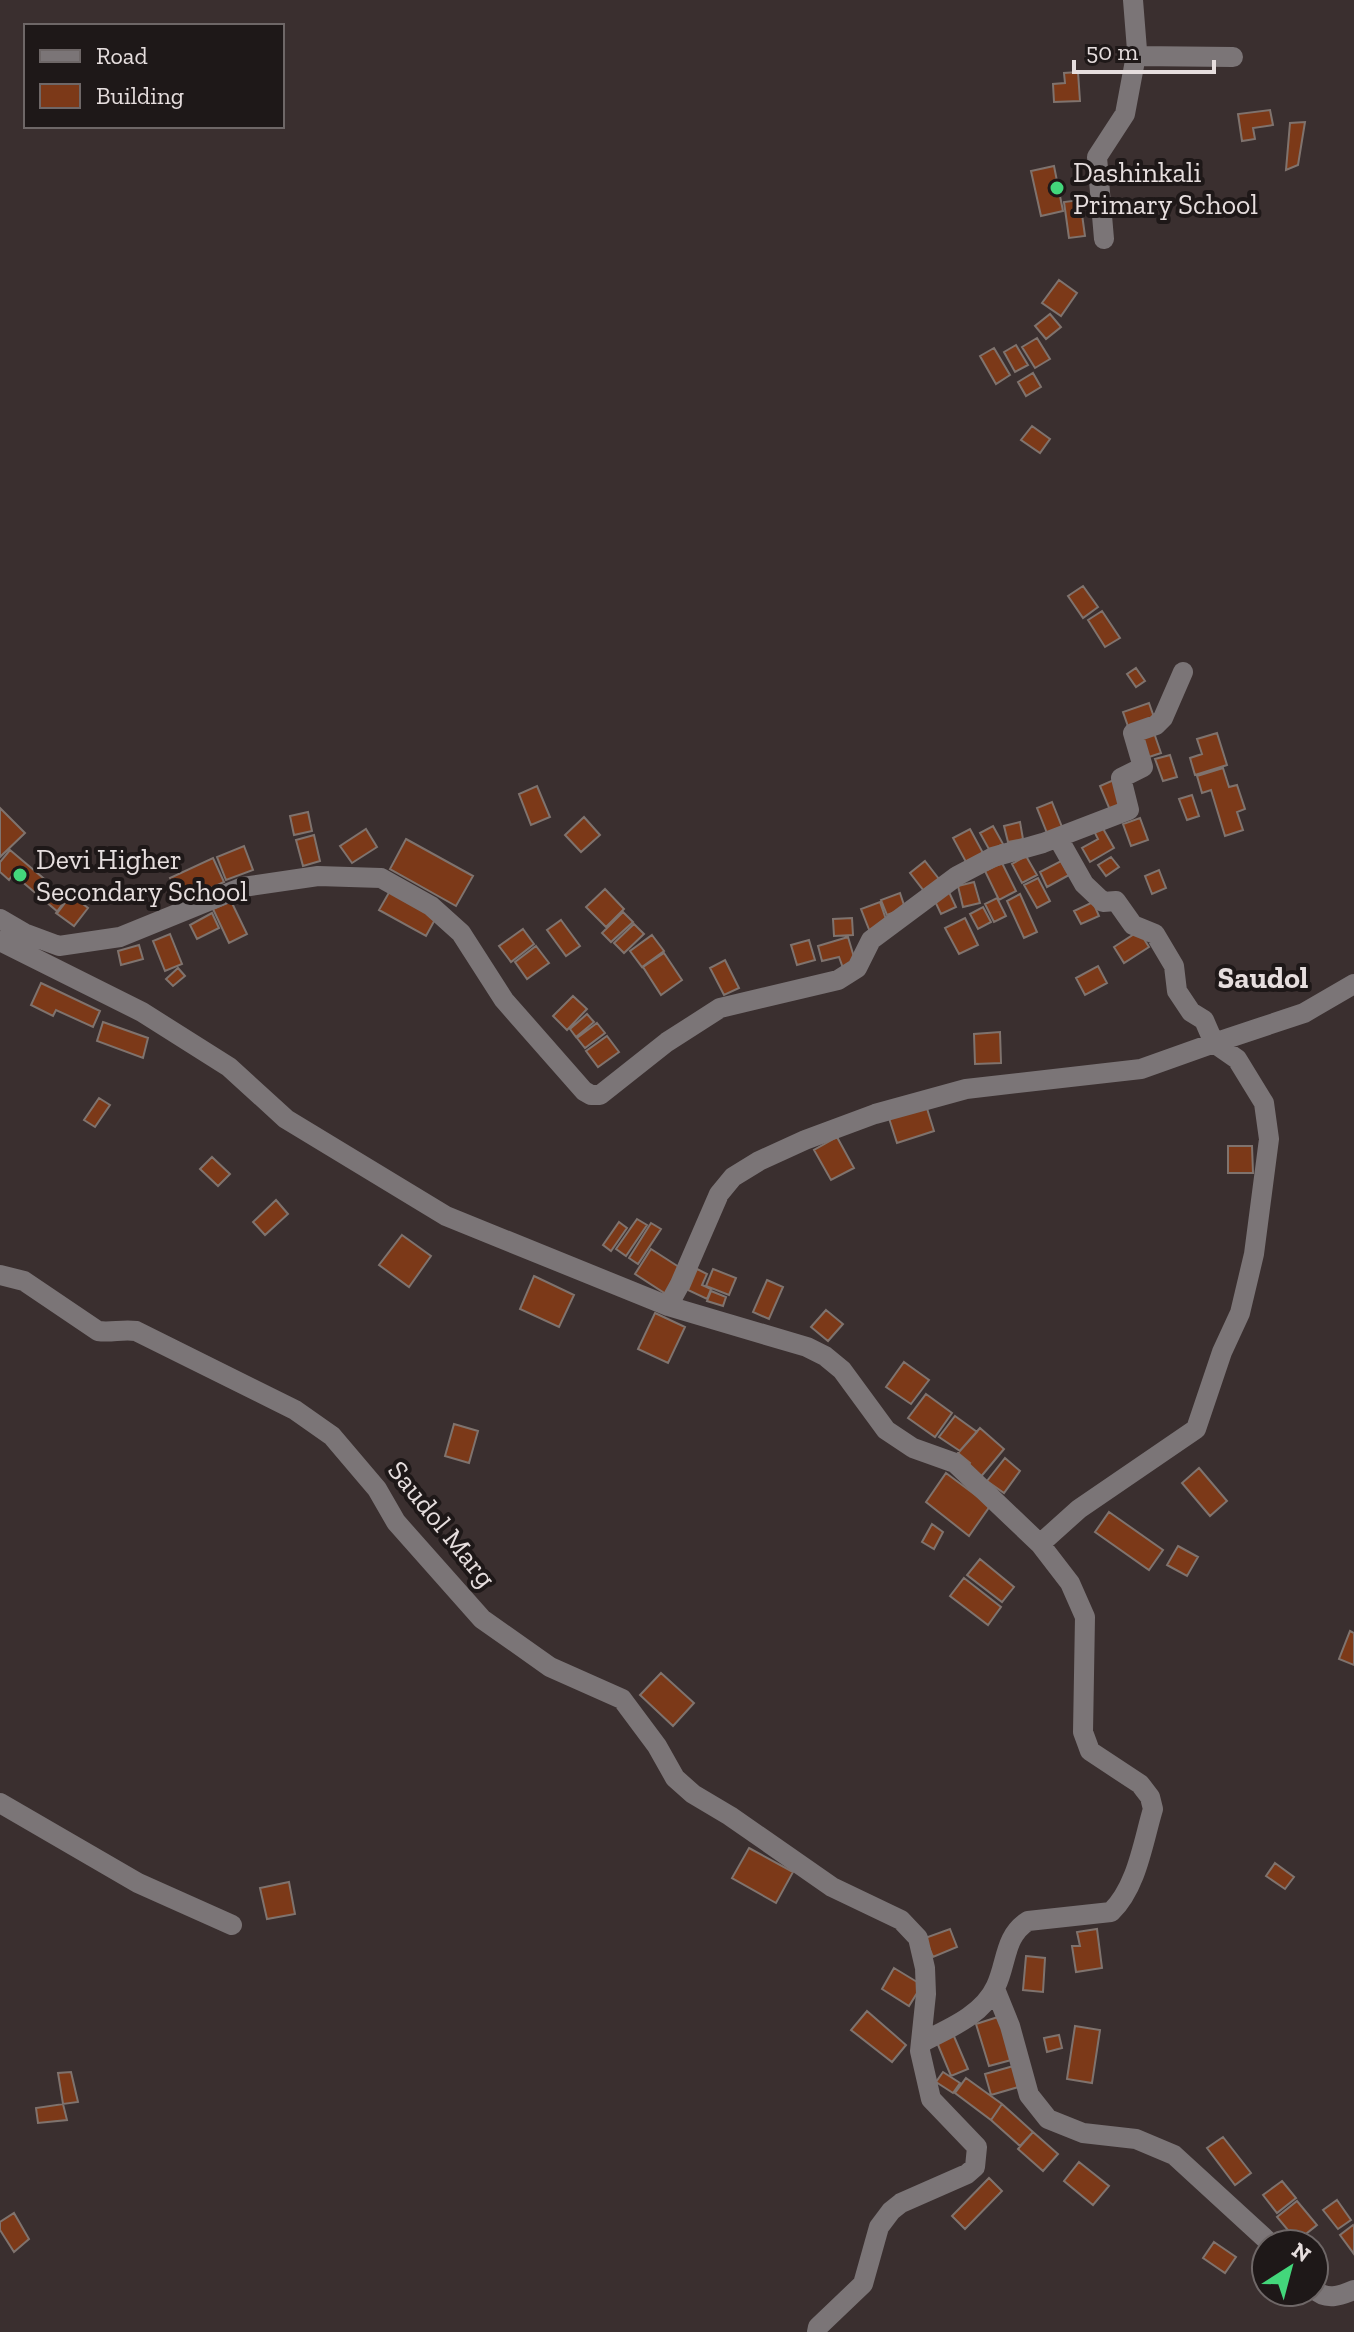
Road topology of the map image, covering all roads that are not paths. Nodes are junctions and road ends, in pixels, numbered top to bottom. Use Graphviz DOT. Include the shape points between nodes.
graph roads {
  1 [pos="1133,0"];
  2 [pos="1136,56"];
  3 [pos="1233,57"];
  4 [pos="1104,239"];
  5 [pos="1183,672"];
  6 [pos="1058,838"];
  7 [pos="0,919"];
  8 [pos="0,941"];
  9 [pos="1354,984"];
  10 [pos="1214,1043"];
  11 [pos="0,1275"];
  12 [pos="668,1306"];
  13 [pos="1040,1544"];
  14 [pos="0,1803"];
  15 [pos="232,1925"];
  16 [pos="995,1989"];
  17 [pos="922,2042"];
  18 [pos="1254,2228"];
  19 [pos="1354,2290"];
  20 [pos="1330,2297"];
  21 [pos="817,2332"];
  1 -- 2 [label="street"];
  2 -- 3 [label="street"];
  2 -- 4 [label="street" via="1125,114 1097,157"];
  5 -- 6 [label="street" via="1163,718 1133,733 1143,767 1121,778 1129,810"];
  6 -- 7 [label="street" via="993,857 957,876 871,940 857,968 838,980 720,1008 600,1095 584,1091 504,1000 461,933 431,906 381,878 318,876 243,887 120,937 59,946"];
  6 -- 10 [label="street" via="1091,893 1103,902 1116,901 1133,925 1155,934 1174,966 1177,991 1191,1012 1204,1020"];
  8 -- 12 [label="street" via="142,1012 229,1067 286,1119 446,1216"];
  9 -- 10 [label="street" via="1304,1013"];
  10 -- 12 [label="street" via="1141,1069 966,1089 875,1114 759,1161 733,1177 719,1194"];
  10 -- 13 [label="street" via="1237,1059 1264,1103 1269,1139 1254,1254 1240,1313 1196,1429 1079,1509"];
  11 -- 17 [label="street, Saudol Marg" via="24,1281 98,1331 136,1331 295,1410 332,1436 377,1489 396,1522 482,1619 550,1667 622,1699 675,1778 693,1794 832,1887 901,1920 918,1938 925,1968"];
  12 -- 13 [label="street" via="825,1356 842,1370 886,1430 913,1448 955,1463"];
  13 -- 16 [label="street" via="1070,1583 1085,1617 1083,1732 1090,1751 1140,1784 1153,1809 1119,1905 1111,1912 1028,1921 1018,1927"];
  14 -- 15 [label="street" via="138,1883"];
  16 -- 17 [label="street" via="967,2019"];
  16 -- 18 [label="street" via="1029,2095 1048,2119 1083,2133 1136,2139 1174,2155"];
  17 -- 21 [label="street, Saudol Marg" via="931,2099 977,2147 975,2167 891,2211 879,2227 863,2284"];
  19 -- 20 [label="street"];
}
